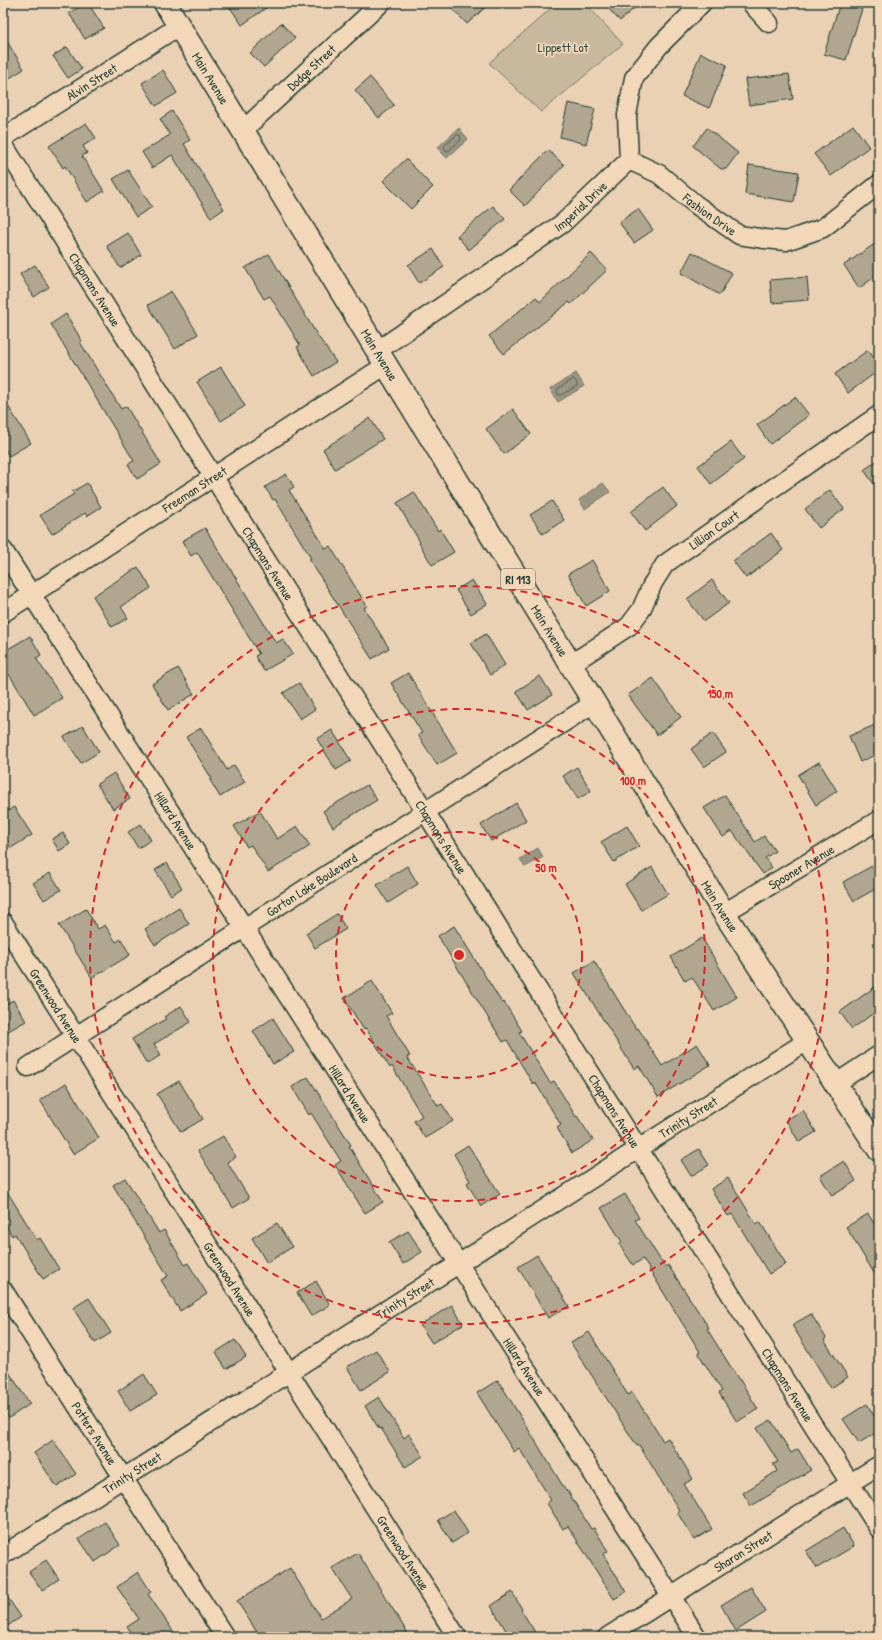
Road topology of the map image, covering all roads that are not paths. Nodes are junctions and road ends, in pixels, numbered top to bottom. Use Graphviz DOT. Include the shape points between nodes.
graph roads {
  1 [pos="165,3"];
  2 [pos="381,3"];
  3 [pos="702,3"];
  4 [pos="751,3"];
  5 [pos="769,23"];
  6 [pos="180,26"];
  7 [pos="242,131"];
  8 [pos="3,138"];
  9 [pos="3,144"];
  10 [pos="629,160"];
  11 [pos="879,184"];
  12 [pos="382,358"];
  13 [pos="879,415"];
  14 [pos="214,477"];
  15 [pos="3,550"];
  16 [pos="32,595"];
  17 [pos="3,613"];
  18 [pos="571,664"];
  19 [pos="594,703"];
  20 [pos="425,812"];
  21 [pos="879,820"];
  22 [pos="724,913"];
  23 [pos="3,922"];
  24 [pos="245,928"];
  25 [pos="76,1037"];
  26 [pos="807,1041"];
  27 [pos="879,1055"];
  28 [pos="28,1067"];
  29 [pos="836,1084"];
  30 [pos="638,1149"];
  31 [pos="879,1150"];
  32 [pos="459,1264"];
  33 [pos="3,1290"];
  34 [pos="289,1372"];
  35 [pos="879,1465"];
  36 [pos="123,1478"];
  37 [pos="850,1484"];
  38 [pos="879,1529"];
  39 [pos="3,1555"];
  40 [pos="671,1597"];
  41 [pos="225,1637"];
  42 [pos="457,1637"];
  43 [pos="607,1637"];
  44 [pos="697,1637"];
  1 -- 6 [label="main road, Main Avenue / RI 113"];
  2 -- 7 [label="street, Dodge Street"];
  3 -- 10 [label="street" via="659,46 634,78 627,115"];
  4 -- 5 [label="street"];
  6 -- 7 [label="main road, Main Avenue / RI 113"];
  6 -- 8 [label="street, Alvin Street"];
  7 -- 12 [label="main road, Main Avenue / RI 113"];
  9 -- 14 [label="street, Chapmans Avenue"];
  10 -- 11 [label="street, Fashion Drive" via="659,174 695,204 739,235 765,239 786,241 823,228"];
  10 -- 12 [label="street, Imperial Drive" via="563,223"];
  12 -- 14 [label="street, Freeman Street"];
  12 -- 18 [label="main road, Main Avenue / RI 113"];
  13 -- 18 [label="street, Lillian Court" via="665,564 641,610 629,626"];
  14 -- 16 [label="street, Freeman Street"];
  14 -- 20 [label="street, Chapmans Avenue"];
  15 -- 16 [label="street, Hillard Avenue"];
  16 -- 17 [label="street, Freeman Street"];
  16 -- 24 [label="street, Hillard Avenue"];
  18 -- 19 [label="main road, Main Avenue / RI 113"];
  19 -- 20 [label="street, Gorton Lake Boulevard"];
  19 -- 22 [label="main road, Main Avenue / RI 113"];
  20 -- 24 [label="street, Gorton Lake Boulevard"];
  20 -- 30 [label="street, Chapmans Avenue"];
  21 -- 22 [label="street, Spooner Avenue"];
  22 -- 26 [label="main road, Main Avenue / RI 113"];
  23 -- 25 [label="street, Greenwood Avenue"];
  24 -- 25 [label="street, Gorton Lake Boulevard"];
  24 -- 32 [label="street, Hillard Avenue"];
  25 -- 28 [label="street, Gorton Lake Boulevard"];
  25 -- 34 [label="street, Greenwood Avenue"];
  26 -- 29 [label="main road, Main Avenue / RI 113"];
  26 -- 30 [label="street, Trinity Street"];
  27 -- 29 [label="street"];
  29 -- 31 [label="main road, Main Avenue / RI 113"];
  30 -- 32 [label="street, Trinity Street"];
  30 -- 37 [label="street, Chapmans Avenue"];
  32 -- 34 [label="street, Trinity Street"];
  32 -- 40 [label="street, Hillard Avenue"];
  33 -- 36 [label="street, Potters Avenue"];
  34 -- 36 [label="street, Trinity Street"];
  34 -- 42 [label="street, Greenwood Avenue"];
  35 -- 37 [label="street, Sharon Street"];
  36 -- 39 [label="street, Trinity Street"];
  36 -- 41 [label="street, Potters Avenue"];
  37 -- 38 [label="street, Chapmans Avenue"];
  37 -- 40 [label="street, Sharon Street"];
  40 -- 43 [label="street, Sharon Street"];
  40 -- 44 [label="street, Hillard Avenue"];
}
